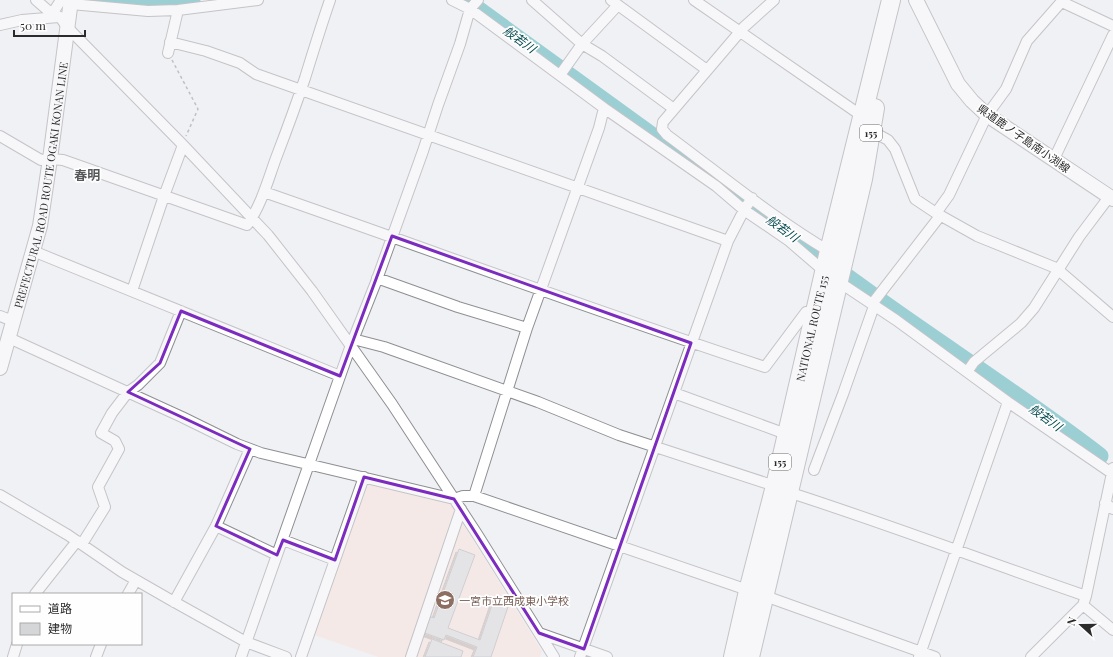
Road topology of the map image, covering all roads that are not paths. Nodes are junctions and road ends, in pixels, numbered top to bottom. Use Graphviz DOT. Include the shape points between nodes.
graph roads {
  1 [pos="36,0"];
  2 [pos="258,0"];
  3 [pos="330,0"];
  4 [pos="452,0"];
  5 [pos="532,0"];
  6 [pos="694,0"];
  7 [pos="774,0"];
  8 [pos="891,0"];
  9 [pos="898,0"];
  10 [pos="916,0"];
  11 [pos="67,1"];
  12 [pos="1063,1"];
  13 [pos="205,3"];
  14 [pos="614,3"];
  15 [pos="474,4"];
  16 [pos="178,10"];
  17 [pos="60,19"];
  18 [pos="0,25"];
  19 [pos="1113,26"];
  20 [pos="740,32"];
  21 [pos="1113,35"];
  22 [pos="170,42"];
  23 [pos="582,44"];
  24 [pos="168,53"];
  25 [pos="707,70"];
  26 [pos="563,71"];
  27 [pos="300,90"];
  28 [pos="604,108"];
  29 [pos="674,109"];
  30 [pos="987,115"];
  31 [pos="862,116"];
  32 [pos="871,132"];
  33 [pos="428,135"];
  34 [pos="0,136"];
  35 [pos="183,145"];
  36 [pos="50,159"];
  37 [pos="1054,159"];
  38 [pos="578,188"];
  39 [pos="264,192"];
  40 [pos="164,196"];
  41 [pos="1111,198"];
  42 [pos="748,204"];
  43 [pos="938,214"];
  44 [pos="252,218"];
  45 [pos="392,236"];
  46 [pos="728,241"];
  47 [pos="33,251"];
  48 [pos="834,266"];
  49 [pos="1058,271"];
  50 [pos="377,278"];
  51 [pos="541,290"];
  52 [pos="132,291"];
  53 [pos="875,301"];
  54 [pos="182,311"];
  55 [pos="806,312"];
  56 [pos="0,316"];
  57 [pos="1113,316"];
  58 [pos="13,321"];
  59 [pos="528,328"];
  60 [pos="9,338"];
  61 [pos="352,342"];
  62 [pos="692,343"];
  63 [pos="0,368"];
  64 [pos="970,368"];
  65 [pos="340,376"];
  66 [pos="506,391"];
  67 [pos="128,392"];
  68 [pos="674,393"];
  69 [pos="1008,402"];
  70 [pos="786,434"];
  71 [pos="655,446"];
  72 [pos="250,449"];
  73 [pos="310,464"];
  74 [pos="814,470"];
  75 [pos="1113,471"];
  76 [pos="364,477"];
  77 [pos="781,489"];
  78 [pos="0,495"];
  79 [pos="474,496"];
  80 [pos="454,499"];
  81 [pos="1105,503"];
  82 [pos="461,510"];
  83 [pos="1113,510"];
  84 [pos="216,526"];
  85 [pos="283,540"];
  86 [pos="80,543"];
  87 [pos="618,547"];
  88 [pos="957,551"];
  89 [pos="278,555"];
  90 [pos="335,560"];
  91 [pos="136,580"];
  92 [pos="748,591"];
  93 [pos="36,593"];
  94 [pos="129,593"];
  95 [pos="765,596"];
  96 [pos="1084,600"];
  97 [pos="174,602"];
  98 [pos="1113,630"];
  99 [pos="539,633"];
  100 [pos="246,642"];
  101 [pos="17,645"];
  102 [pos="101,645"];
  103 [pos="547,646"];
  104 [pos="582,653"];
  105 [pos="920,655"];
  106 [pos="13,657"];
  107 [pos="96,657"];
  108 [pos="241,657"];
  109 [pos="286,657"];
  110 [pos="301,657"];
  111 [pos="410,657"];
  112 [pos="543,657"];
  113 [pos="554,657"];
  114 [pos="607,657"];
  115 [pos="733,657"];
  116 [pos="750,657"];
  117 [pos="935,657"];
  118 [pos="1030,657"];
  1 -- 17 [label="street"];
  2 -- 13 [label="street"];
  3 -- 27 [label="street"];
  4 -- 15 [label="street"];
  5 -- 23 [label="street"];
  6 -- 20 [label="street"];
  7 -- 20 [label="street"];
  8 -- 31 [label="highway, NATIONAL ROUTE 155 / 155"];
  9 -- 32 [label="highway, NATIONAL ROUTE 155 / 155" via="888,36"];
  10 -- 30 [label="main road, 県道鹿ノ子島南小渕線" via="958,84"];
  11 -- 16 [label="street" via="148,11"];
  11 -- 17 [label="main road, PREFECTURAL ROAD ROUTE OGAKI KONAN LINE"];
  11 -- 17 [label="street"];
  12 -- 19 [label="street"];
  12 -- 30 [label="street" via="1028,41 1006,89"];
  13 -- 16 [label="street"];
  14 -- 23 [label="street"];
  14 -- 25 [label="street"];
  15 -- 26 [label="street"];
  15 -- 33 [label="street"];
  16 -- 22 [label="street"];
  17 -- 18 [label="street" via="22,20"];
  17 -- 35 [label="street"];
  17 -- 36 [label="main road, PREFECTURAL ROAD ROUTE OGAKI KONAN LINE"];
  20 -- 25 [label="street"];
  20 -- 31 [label="street"];
  21 -- 37 [label="street"];
  22 -- 24 [label="street"];
  22 -- 27 [label="street" via="240,63 256,74"];
  23 -- 26 [label="street"];
  23 -- 29 [label="street"];
  25 -- 29 [label="street"];
  26 -- 28 [label="street"];
  27 -- 33 [label="street"];
  27 -- 39 [label="street"];
  28 -- 38 [label="street"];
  28 -- 42 [label="street" via="716,186"];
  29 -- 42 [label="street" via="663,122 662,129"];
  30 -- 37 [label="main road, 県道鹿ノ子島南小渕線"];
  30 -- 43 [label="street"];
  31 -- 48 [label="highway, NATIONAL ROUTE 155 / 155"];
  32 -- 43 [label="street" via="879,134 892,144 915,199"];
  32 -- 48 [label="highway, NATIONAL ROUTE 155 / 155" via="863,179"];
  33 -- 38 [label="street"];
  33 -- 45 [label="street"];
  34 -- 36 [label="street" via="41,160"];
  35 -- 40 [label="street"];
  35 -- 44 [label="street"];
  36 -- 40 [label="street" via="63,160"];
  36 -- 47 [label="main road, PREFECTURAL ROAD ROUTE OGAKI KONAN LINE" via="40,226"];
  37 -- 41 [label="main road, 県道鹿ノ子島南小渕線"];
  38 -- 46 [label="street"];
  38 -- 51 [label="street"];
  39 -- 44 [label="street"];
  39 -- 45 [label="street"];
  40 -- 44 [label="street" via="247,225"];
  40 -- 52 [label="street"];
  41 -- 49 [label="street" via="1079,237"];
  42 -- 46 [label="street"];
  42 -- 48 [label="street" via="788,240"];
  42 -- 48 [label="street" via="802,234"];
  43 -- 49 [label="street" via="977,236"];
  43 -- 53 [label="street"];
  44 -- 61 [label="street"];
  45 -- 50 [label="street"];
  45 -- 51 [label="street"];
  46 -- 62 [label="street"];
  47 -- 52 [label="street"];
  47 -- 58 [label="main road, PREFECTURAL ROAD ROUTE OGAKI KONAN LINE"];
  48 -- 53 [label="street"];
  48 -- 70 [label="highway, NATIONAL ROUTE 155 / 155"];
  48 -- 77 [label="highway, NATIONAL ROUTE 155 / 155"];
  49 -- 57 [label="street"];
  49 -- 64 [label="street" via="1021,323"];
  50 -- 59 [label="street" via="458,307"];
  50 -- 61 [label="street"];
  51 -- 59 [label="street"];
  51 -- 62 [label="street"];
  52 -- 54 [label="street"];
  53 -- 64 [label="street" via="896,320"];
  53 -- 74 [label="street"];
  54 -- 65 [label="street"];
  54 -- 67 [label="street" via="160,363"];
  55 -- 62 [label="street" via="765,367"];
  56 -- 58 [label="street"];
  58 -- 60 [label="main road, PREFECTURAL ROAD ROUTE OGAKI KONAN LINE"];
  59 -- 66 [label="street"];
  60 -- 63 [label="main road, PREFECTURAL ROAD ROUTE OGAKI KONAN LINE"];
  60 -- 67 [label="street"];
  61 -- 65 [label="street"];
  61 -- 66 [label="street" via="384,347"];
  61 -- 80 [label="street"];
  62 -- 68 [label="street"];
  64 -- 69 [label="street"];
  65 -- 73 [label="street"];
  66 -- 71 [label="street"];
  66 -- 79 [label="street"];
  67 -- 72 [label="street"];
  67 -- 86 [label="street" via="101,432 115,441 119,449 98,487 105,507"];
  68 -- 70 [label="street"];
  68 -- 71 [label="street"];
  69 -- 75 [label="street"];
  69 -- 88 [label="street"];
  70 -- 77 [label="highway, NATIONAL ROUTE 155 / 155"];
  71 -- 77 [label="street"];
  71 -- 87 [label="street"];
  72 -- 73 [label="street"];
  72 -- 84 [label="street"];
  73 -- 76 [label="street"];
  73 -- 85 [label="street"];
  75 -- 81 [label="street"];
  76 -- 80 [label="street"];
  76 -- 90 [label="street"];
  77 -- 88 [label="street"];
  77 -- 92 [label="highway, NATIONAL ROUTE 155 / 155"];
  77 -- 95 [label="highway, NATIONAL ROUTE 155 / 155"];
  78 -- 86 [label="street"];
  79 -- 80 [label="street"];
  79 -- 87 [label="street"];
  80 -- 82 [label="street"];
  81 -- 83 [label="street"];
  81 -- 96 [label="street"];
  82 -- 99 [label="street"];
  82 -- 111 [label="street"];
  84 -- 89 [label="street"];
  84 -- 97 [label="street"];
  85 -- 89 [label="street"];
  85 -- 90 [label="street"];
  86 -- 91 [label="street"];
  86 -- 93 [label="street"];
  87 -- 92 [label="street"];
  87 -- 104 [label="street"];
  88 -- 96 [label="street"];
  88 -- 105 [label="street"];
  89 -- 100 [label="street"];
  90 -- 110 [label="street"];
  91 -- 94 [label="street"];
  91 -- 97 [label="street"];
  92 -- 95 [label="street"];
  92 -- 115 [label="highway, NATIONAL ROUTE 155 / 155"];
  95 -- 105 [label="street"];
  95 -- 116 [label="highway, NATIONAL ROUTE 155 / 155"];
  96 -- 98 [label="street"];
  96 -- 118 [label="street"];
  97 -- 100 [label="street"];
  99 -- 103 [label="street"];
  99 -- 104 [label="street"];
  100 -- 108 [label="street"];
  100 -- 109 [label="street"];
  101 -- 106 [label="street"];
  102 -- 107 [label="street"];
  103 -- 112 [label="street"];
  103 -- 113 [label="street"];
  104 -- 114 [label="street"];
  105 -- 117 [label="street"];
}
